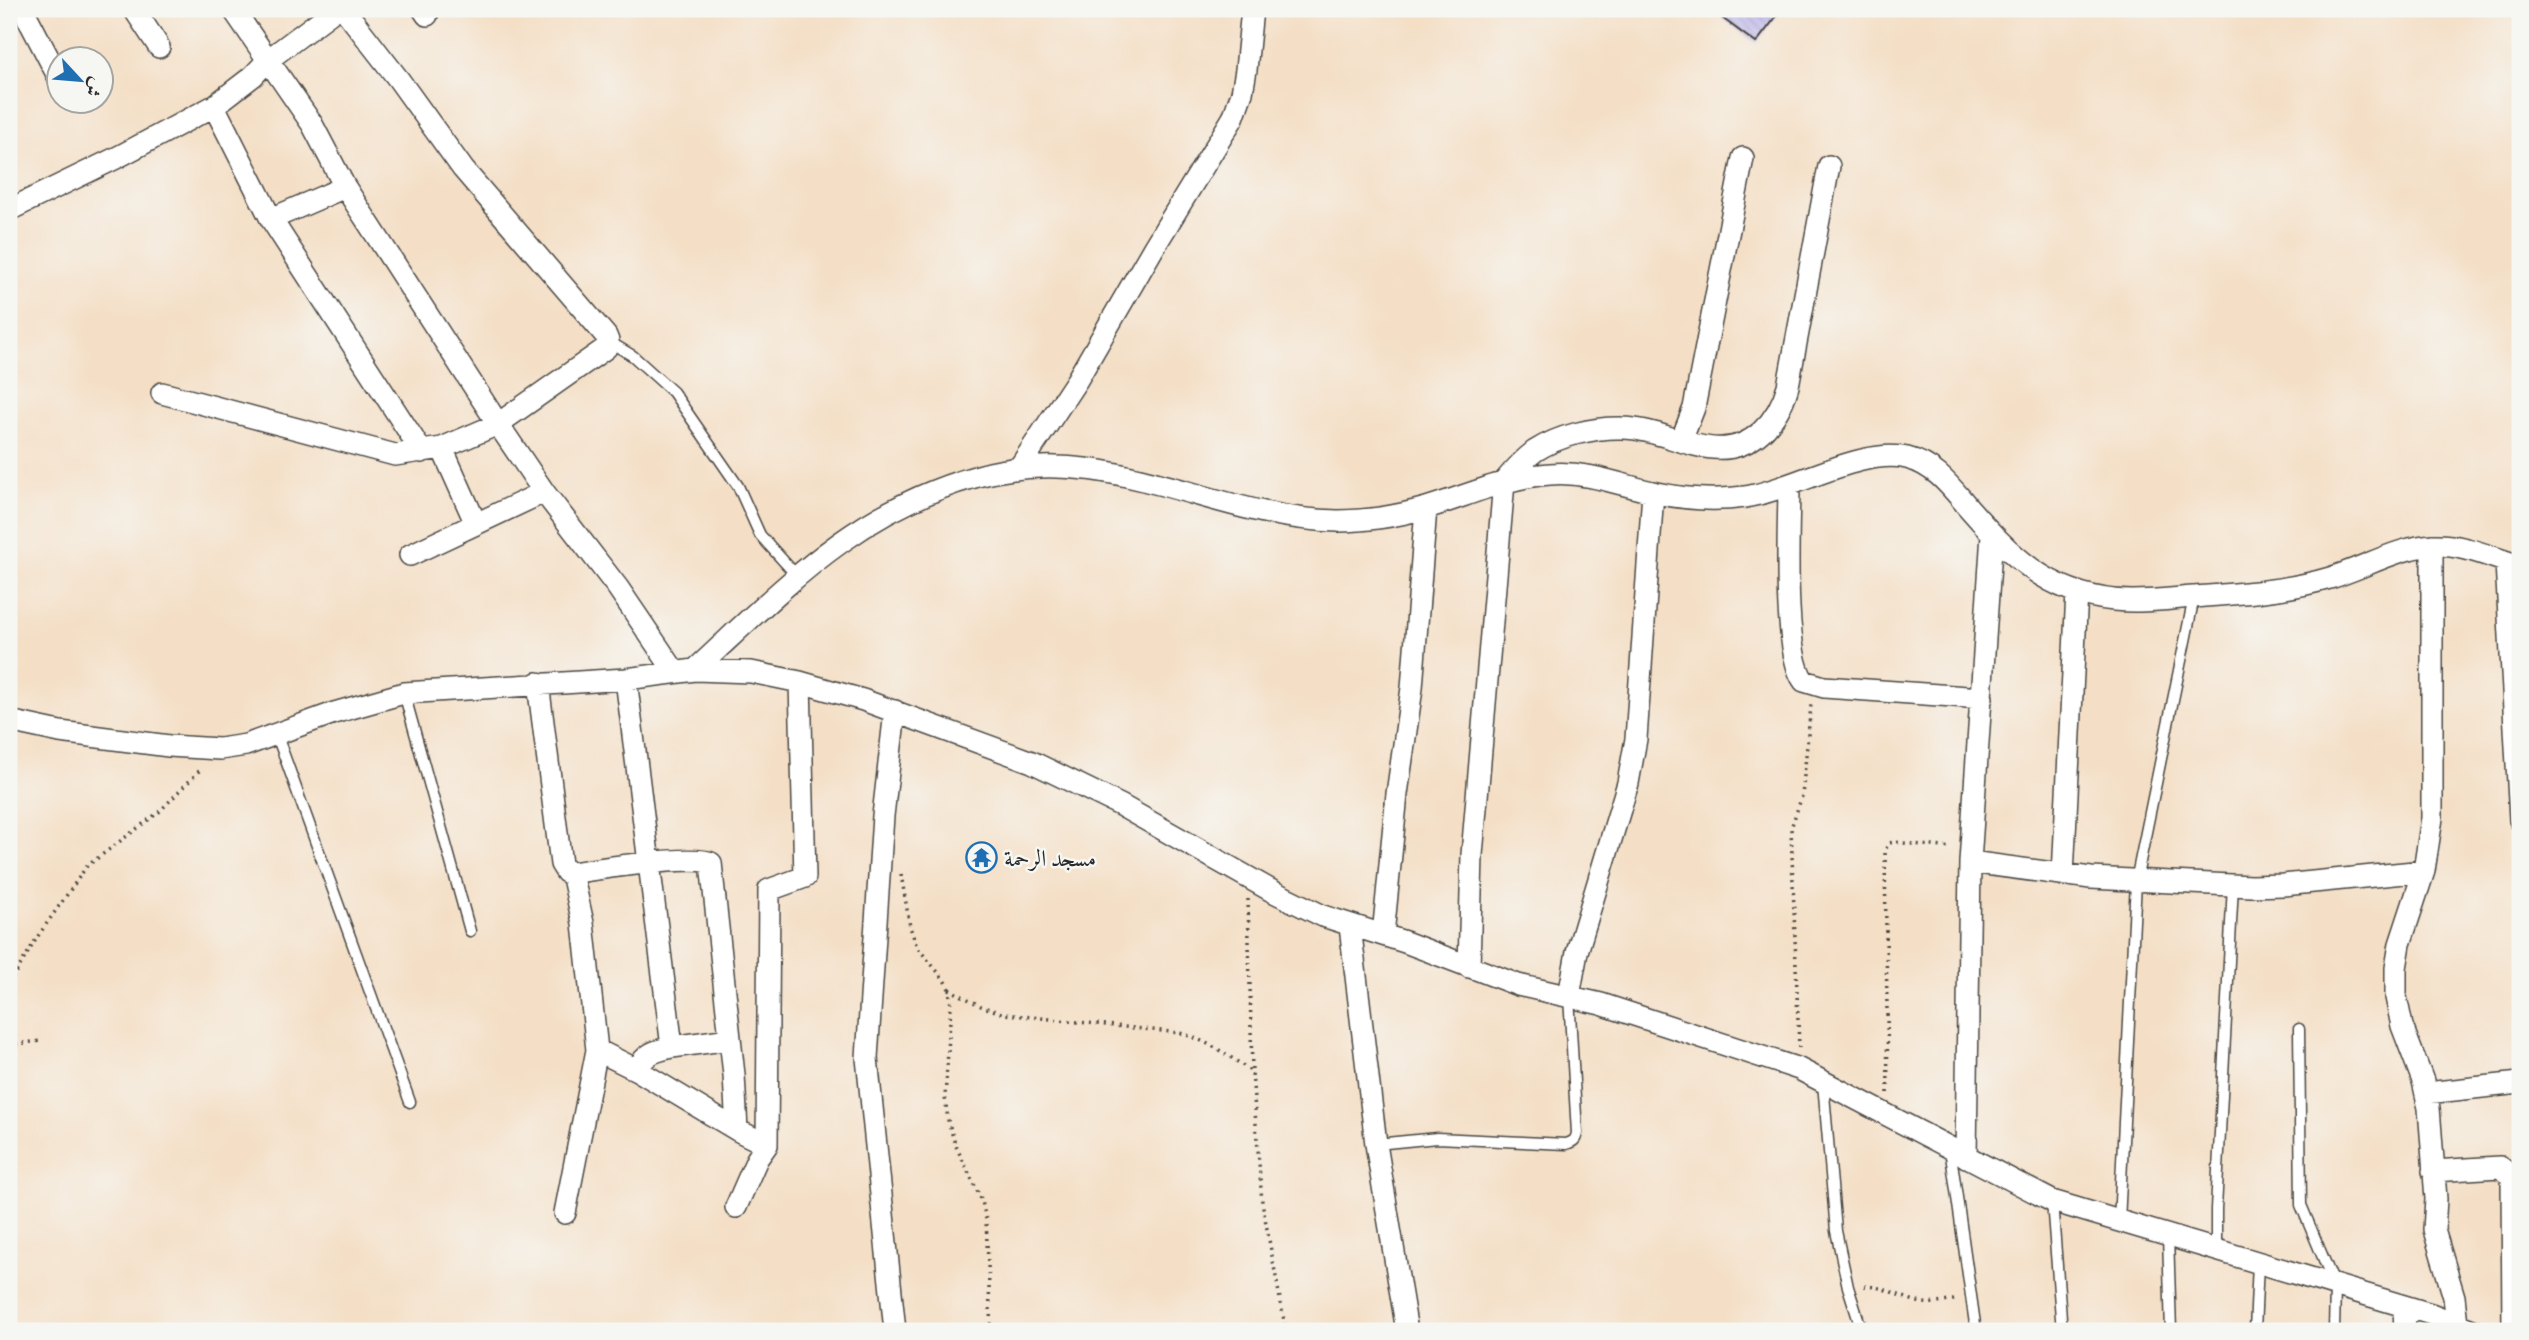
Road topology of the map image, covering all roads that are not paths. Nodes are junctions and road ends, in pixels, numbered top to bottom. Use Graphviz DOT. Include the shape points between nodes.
graph roads {
  1 [pos="23,9"];
  2 [pos="134,9"];
  3 [pos="233,9"];
  4 [pos="336,9"];
  5 [pos="344,9"];
  6 [pos="1252,9"];
  7 [pos="159,47"];
  8 [pos="46,53"];
  9 [pos="269,59"];
  10 [pos="214,106"];
  11 [pos="1744,158"];
  12 [pos="1829,166"];
  13 [pos="345,187"];
  14 [pos="9,210"];
  15 [pos="271,219"];
  16 [pos="608,341"];
  17 [pos="162,393"];
  18 [pos="498,424"];
  19 [pos="1681,441"];
  20 [pos="432,450"];
  21 [pos="1019,468"];
  22 [pos="1504,482"];
  23 [pos="1789,485"];
  24 [pos="544,492"];
  25 [pos="1653,492"];
  26 [pos="1426,508"];
  27 [pos="476,524"];
  28 [pos="1992,534"];
  29 [pos="2432,545"];
  30 [pos="410,555"];
  31 [pos="2513,564"];
  32 [pos="797,576"];
  33 [pos="2077,592"];
  34 [pos="2194,597"];
  35 [pos="685,671"];
  36 [pos="626,679"];
  37 [pos="800,682"];
  38 [pos="538,684"];
  39 [pos="404,693"];
  40 [pos="1982,698"];
  41 [pos="895,711"];
  42 [pos="9,721"];
  43 [pos="276,733"];
  44 [pos="2520,820"];
  45 [pos="1971,856"];
  46 [pos="651,863"];
  47 [pos="2424,871"];
  48 [pos="572,873"];
  49 [pos="2063,874"];
  50 [pos="2136,881"];
  51 [pos="2233,885"];
  52 [pos="1350,926"];
  53 [pos="470,931"];
  54 [pos="1383,935"];
  55 [pos="1469,967"];
  56 [pos="1569,996"];
  57 [pos="2299,1029"];
  58 [pos="730,1039"];
  59 [pos="672,1047"];
  60 [pos="597,1050"];
  61 [pos="637,1070"];
  62 [pos="1823,1079"];
  63 [pos="2520,1083"];
  64 [pos="2426,1093"];
  65 [pos="410,1102"];
  66 [pos="737,1130"];
  67 [pos="767,1144"];
  68 [pos="1376,1144"];
  69 [pos="1958,1153"];
  70 [pos="2433,1171"];
  71 [pos="2052,1201"];
  72 [pos="736,1207"];
  73 [pos="565,1213"];
  74 [pos="2119,1222"];
  75 [pos="2168,1236"];
  76 [pos="2216,1250"];
  77 [pos="2258,1262"];
  78 [pos="2335,1286"];
  79 [pos="2404,1307"];
  80 [pos="2466,1327"];
  81 [pos="895,1331"];
  82 [pos="1407,1331"];
  83 [pos="1862,1331"];
  84 [pos="1976,1331"];
  85 [pos="2062,1331"];
  86 [pos="2171,1331"];
  87 [pos="2255,1331"];
  88 [pos="2334,1331"];
  89 [pos="2405,1331"];
  90 [pos="2512,1331"];
  1 -- 8 [label="street"];
  2 -- 7 [label="street"];
  3 -- 9 [label="street"];
  4 -- 9 [label="street"];
  5 -- 16 [label="street" via="463,169"];
  6 -- 21 [label="street" via="1242,93 1233,118 1077,380"];
  9 -- 10 [label="street"];
  9 -- 13 [label="street" via="312,124"];
  10 -- 14 [label="street"];
  10 -- 15 [label="street"];
  11 -- 19 [label="street" via="1694,408"];
  12 -- 19 [label="street" via="1788,386 1777,413 1757,435 1731,449"];
  13 -- 15 [label="street"];
  13 -- 18 [label="street"];
  15 -- 20 [label="street"];
  16 -- 18 [label="street" via="595,358"];
  16 -- 32 [label="lane" via="633,356 673,392 738,486 760,535"];
  17 -- 20 [label="street" via="396,455"];
  18 -- 20 [label="street"];
  18 -- 24 [label="street"];
  19 -- 22 [label="street" via="1621,427 1572,436 1535,452"];
  20 -- 27 [label="street"];
  21 -- 26 [label="street" via="1068,466 1116,472 1264,511 1318,520 1373,519"];
  21 -- 32 [label="street" via="950,484 895,508 853,532"];
  22 -- 25 [label="street" via="1554,473 1580,474"];
  22 -- 26 [label="street"];
  22 -- 55 [label="street" via="1472,855"];
  23 -- 25 [label="street" via="1745,497"];
  23 -- 28 [label="street" via="1869,458 1907,458 1940,475"];
  23 -- 40 [label="street" via="1789,620 1800,677 1812,685"];
  24 -- 27 [label="street"];
  24 -- 35 [label="street"];
  25 -- 56 [label="street" via="1636,739"];
  26 -- 54 [label="street" via="1412,688"];
  27 -- 30 [label="street"];
  28 -- 33 [label="street" via="2036,573"];
  28 -- 40 [label="street"];
  29 -- 31 [label="street" via="2455,546"];
  29 -- 34 [label="street" via="2299,586"];
  29 -- 47 [label="street" via="2432,818"];
  31 -- 44 [label="street"];
  32 -- 35 [label="street"];
  33 -- 34 [label="street" via="2129,602"];
  33 -- 49 [label="street"];
  34 -- 50 [label="lane"];
  35 -- 36 [label="street"];
  35 -- 37 [label="street" via="751,672"];
  36 -- 38 [label="street"];
  36 -- 46 [label="street"];
  37 -- 41 [label="street"];
  37 -- 67 [label="street" via="805,877 769,890"];
  38 -- 39 [label="street"];
  38 -- 48 [label="street" via="561,864"];
  39 -- 43 [label="street"];
  39 -- 53 [label="lane"];
  40 -- 45 [label="street"];
  41 -- 52 [label="street" via="1076,782 1297,904"];
  41 -- 81 [label="street" via="883,816 867,1058"];
  42 -- 43 [label="street" via="182,748 246,745"];
  43 -- 65 [label="lane"];
  45 -- 49 [label="street"];
  45 -- 69 [label="street"];
  46 -- 48 [label="street"];
  46 -- 58 [label="street" via="705,859 711,863"];
  46 -- 59 [label="street"];
  47 -- 51 [label="street" via="2283,886"];
  47 -- 64 [label="street" via="2400,944 2396,998"];
  48 -- 60 [label="street" via="583,923"];
  49 -- 50 [label="street"];
  50 -- 51 [label="street"];
  50 -- 74 [label="lane"];
  51 -- 76 [label="lane"];
  52 -- 54 [label="street"];
  52 -- 68 [label="street"];
  54 -- 55 [label="street"];
  55 -- 56 [label="street" via="1518,985"];
  56 -- 62 [label="street"];
  56 -- 68 [label="lane" via="1577,1133 1572,1142 1437,1138"];
  57 -- 78 [label="lane" via="2301,1205"];
  58 -- 59 [label="street"];
  58 -- 66 [label="street"];
  59 -- 61 [label="street" via="649,1053"];
  60 -- 61 [label="street"];
  60 -- 73 [label="street"];
  61 -- 66 [label="street"];
  62 -- 69 [label="street"];
  62 -- 83 [label="lane" via="1836,1231"];
  63 -- 64 [label="street"];
  64 -- 70 [label="street"];
  66 -- 67 [label="street"];
  67 -- 72 [label="street"];
  68 -- 82 [label="street"];
  69 -- 71 [label="street"];
  69 -- 84 [label="lane"];
  70 -- 80 [label="street" via="2434,1230"];
  70 -- 90 [label="street" via="2500,1167 2512,1176"];
  71 -- 74 [label="street"];
  71 -- 85 [label="lane"];
  74 -- 75 [label="street"];
  75 -- 76 [label="street"];
  75 -- 86 [label="lane"];
  76 -- 77 [label="street"];
  77 -- 78 [label="street"];
  77 -- 87 [label="lane"];
  78 -- 79 [label="street"];
  78 -- 88 [label="lane"];
  79 -- 80 [label="street"];
  79 -- 89 [label="street"];
}
